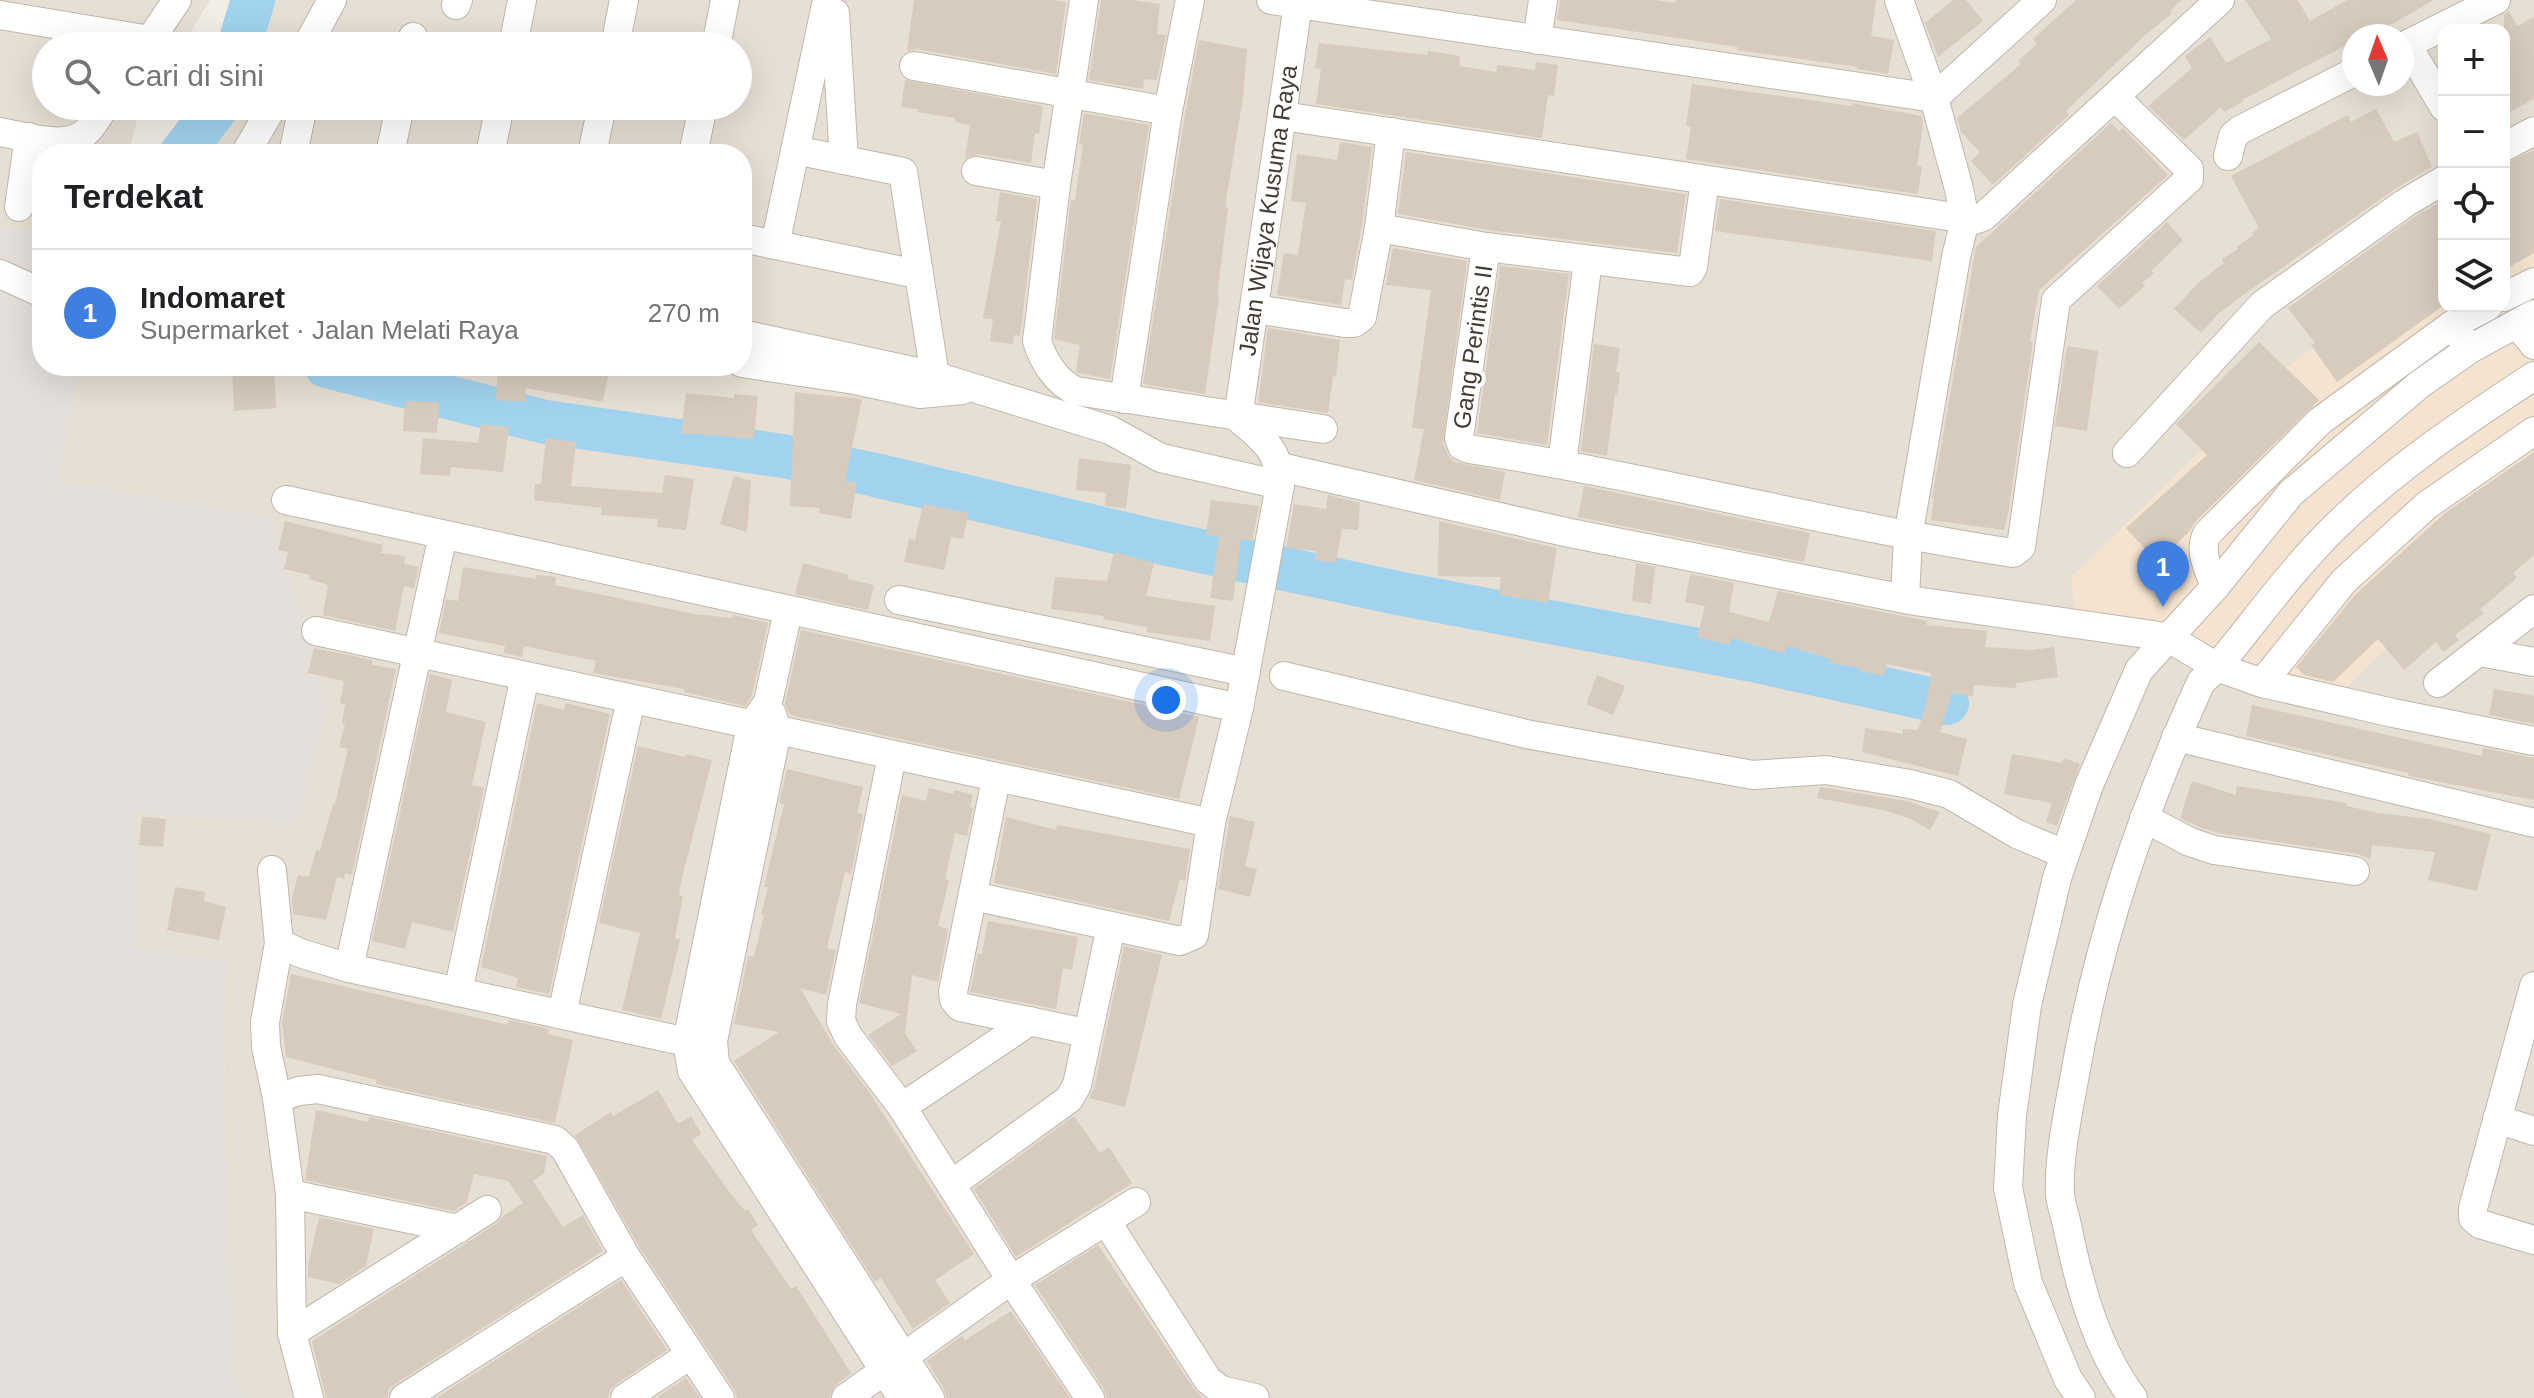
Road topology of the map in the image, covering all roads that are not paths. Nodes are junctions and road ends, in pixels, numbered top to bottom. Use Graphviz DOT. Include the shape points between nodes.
graph roads {
  1 [pos="177,0"];
  2 [pos="332,0"];
  3 [pos="522,0"];
  4 [pos="624,0"];
  5 [pos="725,0"];
  6 [pos="827,0"];
  7 [pos="834,0"];
  8 [pos="1084,0"];
  9 [pos="1190,0"];
  10 [pos="1543,0"];
  11 [pos="1899,0"];
  12 [pos="2042,0"];
  13 [pos="2220,0"];
  14 [pos="2496,0"];
  15 [pos="1285,2"];
  16 [pos="0,15"];
  17 [pos="90,32"];
  18 [pos="155,32"];
  19 [pos="315,32"];
  20 [pos="516,32"];
  21 [pos="618,32"];
  22 [pos="719,32"];
  23 [pos="1537,40"];
  24 [pos="2414,41"];
  25 [pos="2414,61"];
  26 [pos="914,66"];
  27 [pos="2342,78"];
  28 [pos="1070,92"];
  29 [pos="1934,98"];
  30 [pos="2116,98"];
  31 [pos="2438,98"];
  32 [pos="1168,111"];
  33 [pos="1283,116"];
  34 [pos="95,120"];
  35 [pos="265,120"];
  36 [pos="300,120"];
  37 [pos="397,120"];
  38 [pos="497,120"];
  39 [pos="599,120"];
  40 [pos="700,120"];
  41 [pos="2534,131"];
  42 [pos="0,132"];
  43 [pos="1391,132"];
  44 [pos="29,137"];
  45 [pos="251,144"];
  46 [pos="295,144"];
  47 [pos="392,144"];
  48 [pos="492,144"];
  49 [pos="594,144"];
  50 [pos="695,144"];
  51 [pos="2510,144"];
  52 [pos="795,150"];
  53 [pos="2228,156"];
  54 [pos="844,160"];
  55 [pos="976,171"];
  56 [pos="1705,180"];
  57 [pos="2438,184"];
  58 [pos="1056,185"];
  59 [pos="19,207"];
  60 [pos="1965,220"];
  61 [pos="1379,228"];
  62 [pos="752,240"];
  63 [pos="775,245"];
  64 [pos="1486,247"];
  65 [pos="1588,260"];
  66 [pos="0,274"];
  67 [pos="917,274"];
  68 [pos="2534,282"];
  69 [pos="32,288"];
  70 [pos="2510,294"];
  71 [pos="1255,309"];
  72 [pos="2477,312"];
  73 [pos="2452,325"];
  74 [pos="2528,328"];
  75 [pos="752,336"];
  76 [pos="2470,349"];
  77 [pos="752,365"];
  78 [pos="935,376"];
  79 [pos="2534,376"];
  80 [pos="970,389"];
  81 [pos="1124,399"];
  82 [pos="2471,417"];
  83 [pos="1238,418"];
  84 [pos="1323,429"];
  85 [pos="2534,431"];
  86 [pos="2127,453"];
  87 [pos="2498,455"];
  88 [pos="1562,464"];
  89 [pos="2273,467"];
  90 [pos="1280,476"];
  91 [pos="2291,493"];
  92 [pos="286,500"];
  93 [pos="443,535"];
  94 [pos="1908,537"];
  95 [pos="2312,554"];
  96 [pos="2344,581"];
  97 [pos="2215,587"];
  98 [pos="1905,598"];
  99 [pos="899,600"];
  100 [pos="2534,609"];
  101 [pos="788,611"];
  102 [pos="316,631"];
  103 [pos="2167,637"];
  104 [pos="2480,652"];
  105 [pos="418,653"];
  106 [pos="2534,662"];
  107 [pos="2217,667"];
  108 [pos="1246,672"];
  109 [pos="525,676"];
  110 [pos="1284,676"];
  111 [pos="2262,683"];
  112 [pos="2438,683"];
  113 [pos="631,699"];
  114 [pos="1239,708"];
  115 [pos="764,728"];
  116 [pos="2176,737"];
  117 [pos="2534,741"];
  118 [pos="892,756"];
  119 [pos="996,779"];
  120 [pos="2144,818"];
  121 [pos="1211,823"];
  122 [pos="2534,823"];
  123 [pos="2064,854"];
  124 [pos="272,870"];
  125 [pos="2355,871"];
  126 [pos="973,896"];
  127 [pos="1111,927"];
  128 [pos="279,943"];
  129 [pos="349,968"];
  130 [pos="2534,986"];
  131 [pos="458,992"];
  132 [pos="562,1014"];
  133 [pos="1030,1021"];
  134 [pos="2529,1031"];
  135 [pos="1086,1033"];
  136 [pos="700,1042"];
  137 [pos="277,1098"];
  138 [pos="902,1107"];
  139 [pos="2497,1119"];
  140 [pos="2534,1131"];
  141 [pos="952,1184"];
  142 [pos="290,1194"];
  143 [pos="1136,1202"];
  144 [pos="487,1210"];
  145 [pos="1106,1221"];
  146 [pos="458,1229"];
  147 [pos="2534,1240"];
  148 [pos="626,1257"];
  149 [pos="1011,1280"];
  150 [pos="292,1333"];
  151 [pos="690,1355"];
  152 [pos="894,1365"];
  153 [pos="309,1398"];
  154 [pos="404,1398"];
  155 [pos="625,1398"];
  156 [pos="720,1398"];
  157 [pos="846,1398"];
  158 [pos="902,1398"];
  159 [pos="930,1398"];
  160 [pos="1090,1398"];
  161 [pos="1255,1398"];
  162 [pos="2081,1398"];
  163 [pos="2133,1398"];
  1 -- 18 [label="street"];
  2 -- 19 [label="street"];
  3 -- 20 [label="street"];
  4 -- 21 [label="street"];
  5 -- 22 [label="street"];
  6 -- 52 [label="street"];
  7 -- 54 [label="street"];
  8 -- 28 [label="street"];
  9 -- 32 [label="street"];
  10 -- 23 [label="street"];
  11 -- 29 [label="street"];
  12 -- 29 [label="street"];
  13 -- 30 [label="street" via="2174,58"];
  14 -- 24 [label="street"];
  15 -- 23 [label="street"];
  15 -- 33 [label="street, Jalan Wijaya Kusuma Raya"];
  16 -- 17 [label="street"];
  23 -- 29 [label="street"];
  25 -- 31 [label="street"];
  26 -- 28 [label="street"];
  27 -- 53 [label="street" via="2240,130"];
  28 -- 32 [label="street"];
  28 -- 58 [label="street"];
  29 -- 60 [label="street"];
  30 -- 60 [label="street" via="1983,217"];
  30 -- 94 [label="street" via="2191,173 2056,300 2021,547 2013,553"];
  32 -- 81 [label="street"];
  33 -- 43 [label="street"];
  33 -- 71 [label="street, Jalan Wijaya Kusuma Raya"];
  34 -- 44 [label="street" via="85,134 72,140"];
  35 -- 45 [label="street"];
  36 -- 46 [label="street"];
  37 -- 47 [label="street"];
  38 -- 48 [label="street"];
  39 -- 49 [label="street"];
  40 -- 50 [label="street"];
  41 -- 51 [label="street"];
  42 -- 44 [label="street"];
  43 -- 56 [label="street"];
  43 -- 61 [label="street"];
  44 -- 59 [label="street"];
  52 -- 54 [label="street"];
  52 -- 63 [label="street"];
  54 -- 67 [label="street" via="903,172"];
  55 -- 58 [label="street"];
  56 -- 60 [label="street"];
  56 -- 65 [label="street" via="1690,272"];
  57 -- 86 [label="street" via="2262,305"];
  58 -- 81 [label="street" via="1037,341 1041,354 1065,386"];
  60 -- 94 [label="street"];
  61 -- 64 [label="street"];
  61 -- 71 [label="street" via="1362,317 1354,323"];
  62 -- 63 [label="street"];
  63 -- 67 [label="street"];
  64 -- 65 [label="street"];
  64 -- 88 [label="street, Gang Perintis II" via="1459,438 1469,449"];
  65 -- 88 [label="street"];
  66 -- 69 [label="street"];
  67 -- 78 [label="street"];
  68 -- 70 [label="street"];
  71 -- 83 [label="street, Jalan Wijaya Kusuma Raya"];
  72 -- 73 [label="street"];
  73 -- 76 [label="street"];
  73 -- 89 [label="street" via="2320,421"];
  74 -- 76 [label="street"];
  75 -- 78 [label="street"];
  76 -- 91 [label="street" via="2420,384"];
  77 -- 80 [label="street" via="920,394"];
  78 -- 80 [label="street"];
  79 -- 82 [label="street"];
  80 -- 90 [label="street" via="1110,430 1161,458"];
  81 -- 83 [label="street"];
  82 -- 87 [label="street"];
  82 -- 95 [label="street" via="2388,479"];
  83 -- 84 [label="street"];
  83 -- 90 [label="street" via="1264,440"];
  85 -- 87 [label="street"];
  87 -- 96 [label="street" via="2427,505"];
  88 -- 94 [label="street"];
  89 -- 91 [label="street"];
  89 -- 97 [label="street" via="2203,542"];
  90 -- 98 [label="street"];
  90 -- 108 [label="street"];
  91 -- 97 [label="street"];
  92 -- 93 [label="street"];
  93 -- 101 [label="street"];
  93 -- 105 [label="street"];
  94 -- 98 [label="street"];
  95 -- 96 [label="street"];
  95 -- 107 [label="street"];
  96 -- 111 [label="street"];
  97 -- 103 [label="street"];
  98 -- 103 [label="street"];
  99 -- 108 [label="street"];
  100 -- 104 [label="street"];
  101 -- 114 [label="street"];
  101 -- 115 [label="street"];
  102 -- 105 [label="street"];
  103 -- 107 [label="street"];
  103 -- 123 [label="street" via="2126,695"];
  104 -- 106 [label="street"];
  104 -- 112 [label="street"];
  105 -- 109 [label="street"];
  105 -- 129 [label="street"];
  107 -- 111 [label="street"];
  107 -- 116 [label="street" via="2201,682"];
  108 -- 114 [label="street"];
  109 -- 113 [label="street"];
  109 -- 131 [label="street"];
  110 -- 123 [label="street" via="1526,734 1753,775 1826,770 1910,784 1949,794 2017,834"];
  111 -- 117 [label="street"];
  113 -- 115 [label="street"];
  113 -- 132 [label="street"];
  114 -- 121 [label="street"];
  115 -- 118 [label="street"];
  115 -- 136 [label="street"];
  116 -- 120 [label="street"];
  116 -- 122 [label="street"];
  118 -- 119 [label="street"];
  118 -- 138 [label="street" via="841,1021"];
  119 -- 121 [label="street"];
  119 -- 126 [label="street"];
  120 -- 125 [label="street" via="2214,850"];
  120 -- 163 [label="street" via="2118,889 2085,1011 2060,1194 2080,1285 2118,1377"];
  121 -- 127 [label="street" via="1194,935 1180,941"];
  123 -- 162 [label="street" via="2027,1005 2008,1188 2028,1283"];
  124 -- 128 [label="street"];
  126 -- 127 [label="street"];
  126 -- 133 [label="street" via="954,1000 960,1007"];
  127 -- 135 [label="street"];
  128 -- 129 [label="street"];
  128 -- 137 [label="street" via="265,1022"];
  129 -- 131 [label="street"];
  130 -- 134 [label="street"];
  131 -- 132 [label="street"];
  132 -- 136 [label="street"];
  133 -- 135 [label="street"];
  133 -- 138 [label="street"];
  134 -- 139 [label="street"];
  135 -- 141 [label="street" via="1077,1085 1069,1099"];
  136 -- 152 [label="street"];
  137 -- 142 [label="street"];
  137 -- 148 [label="street" via="318,1089 555,1140"];
  138 -- 141 [label="street"];
  139 -- 140 [label="street"];
  139 -- 147 [label="street" via="2473,1218"];
  141 -- 149 [label="street"];
  142 -- 146 [label="street"];
  142 -- 150 [label="street"];
  143 -- 145 [label="street"];
  144 -- 146 [label="street"];
  145 -- 149 [label="street"];
  145 -- 161 [label="street" via="1208,1380 1221,1390"];
  146 -- 150 [label="street"];
  148 -- 151 [label="street"];
  148 -- 154 [label="street"];
  149 -- 152 [label="street"];
  149 -- 160 [label="street"];
  150 -- 153 [label="street"];
  151 -- 155 [label="street"];
  151 -- 156 [label="street"];
  152 -- 157 [label="street"];
  152 -- 158 [label="street"];
  152 -- 159 [label="street"];
}
